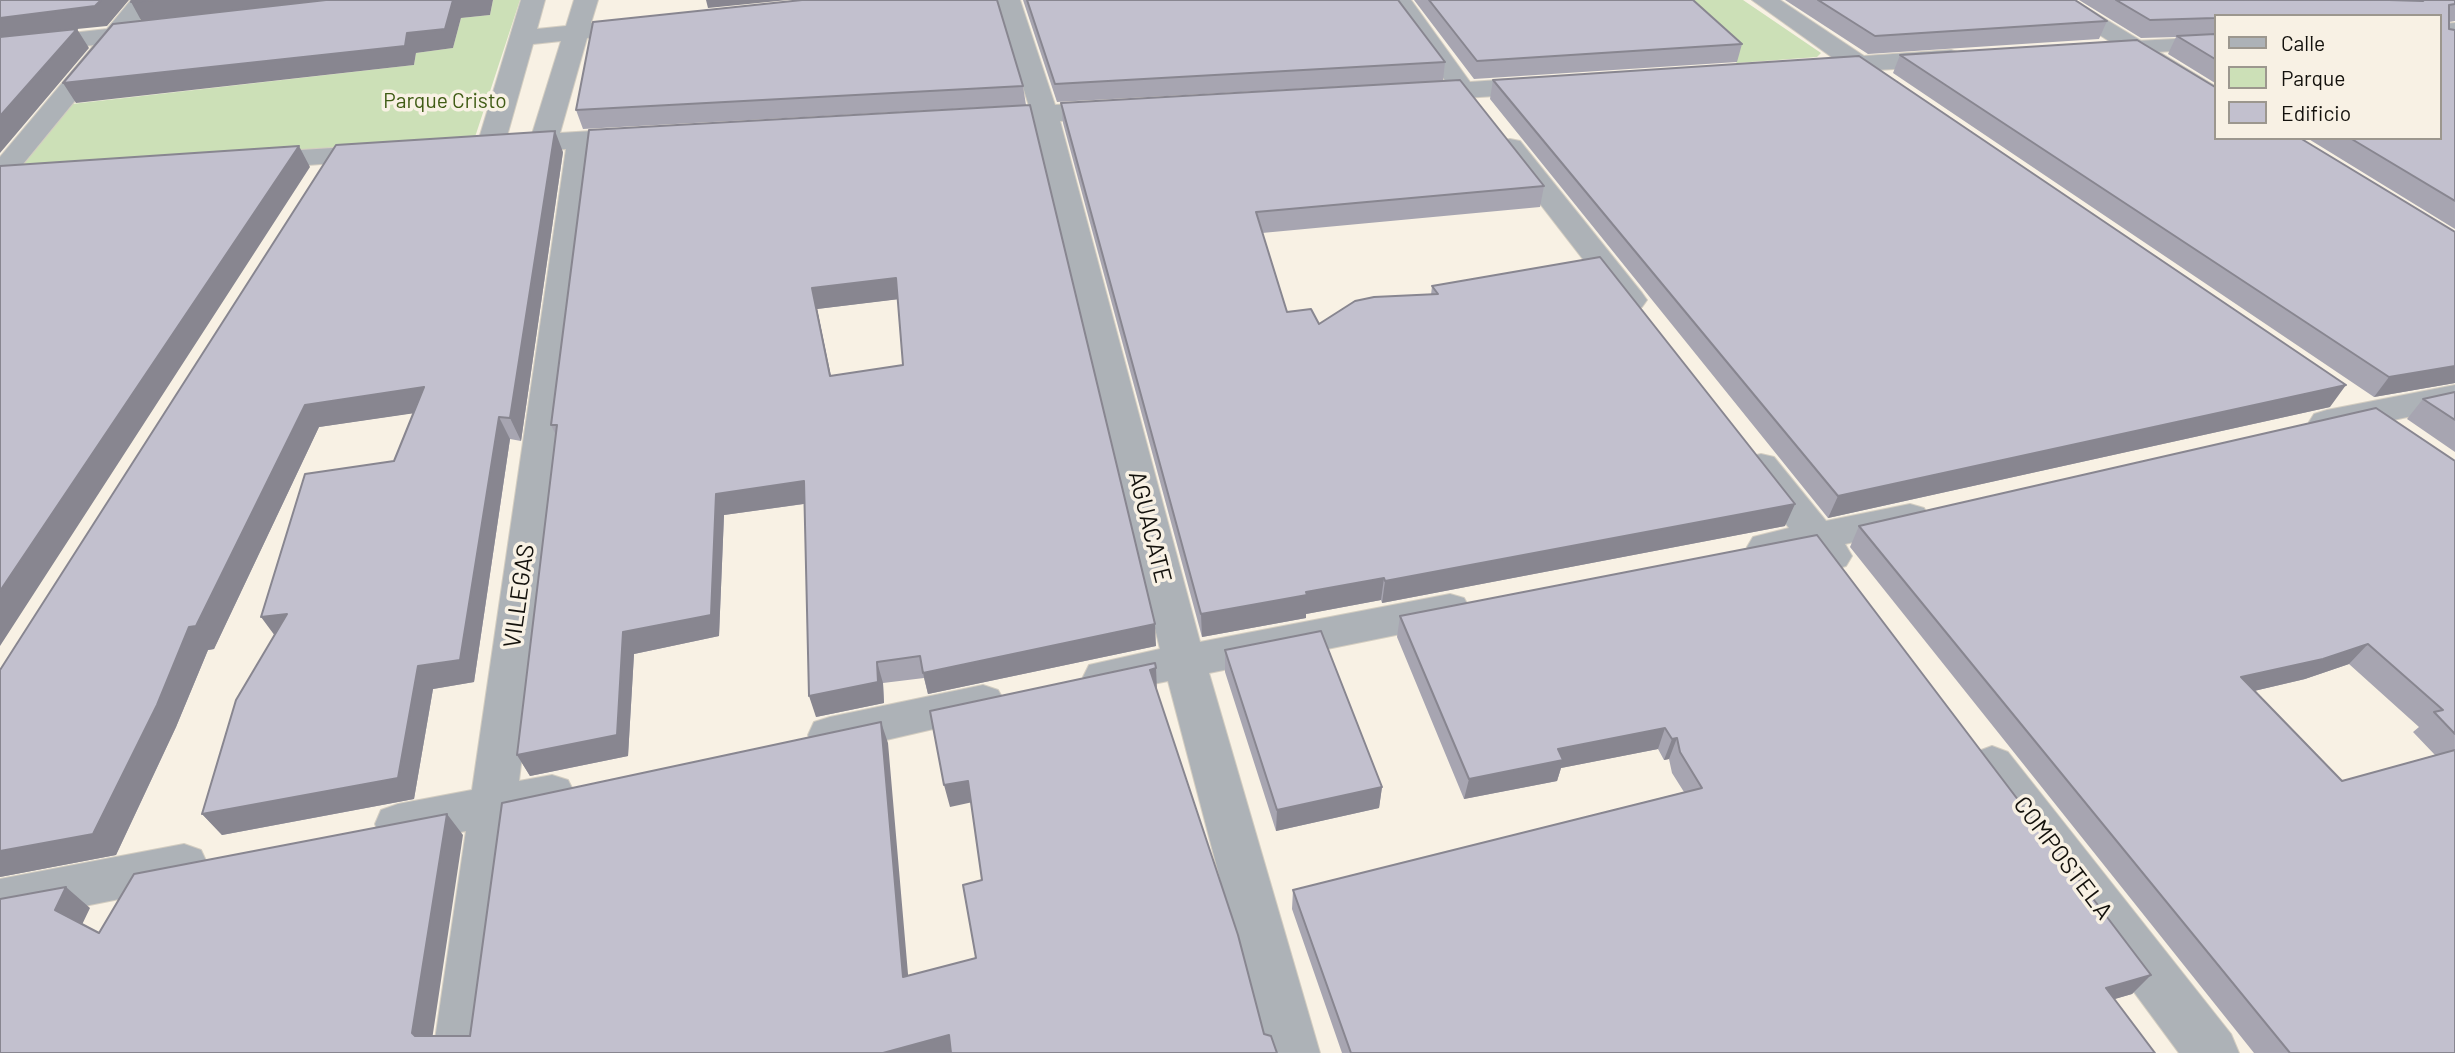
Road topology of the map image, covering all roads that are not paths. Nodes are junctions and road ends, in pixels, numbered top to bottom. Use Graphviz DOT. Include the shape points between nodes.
graph roads {
  1 [pos="143,0"];
  2 [pos="533,0"];
  3 [pos="586,0"];
  4 [pos="1008,0"];
  5 [pos="1399,0"];
  6 [pos="1764,0"];
  7 [pos="2057,0"];
  8 [pos="672,22"];
  9 [pos="184,27"];
  10 [pos="576,32"];
  11 [pos="115,36"];
  12 [pos="521,38"];
  13 [pos="2214,43"];
  14 [pos="2135,47"];
  15 [pos="0,48"];
  16 [pos="2094,50"];
  17 [pos="1970,57"];
  18 [pos="1859,64"];
  19 [pos="1791,68"];
  20 [pos="1574,83"];
  21 [pos="1893,87"];
  22 [pos="1466,90"];
  23 [pos="1398,94"];
  24 [pos="2214,96"];
  25 [pos="1140,108"];
  26 [pos="1045,114"];
  27 [pos="950,119"];
  28 [pos="663,135"];
  29 [pos="562,141"];
  30 [pos="400,151"];
  31 [pos="335,156"];
  32 [pos="223,163"];
  33 [pos="28,174"];
  34 [pos="0,175"];
  35 [pos="312,191"];
  36 [pos="1654,330"];
  37 [pos="2331,389"];
  38 [pos="2455,396"];
  39 [pos="2366,413"];
  40 [pos="2286,431"];
  41 [pos="1740,439"];
  42 [pos="2410,443"];
  43 [pos="1951,507"];
  44 [pos="1818,537"];
  45 [pos="1723,556"];
  46 [pos="1851,581"];
  47 [pos="1480,603"];
  48 [pos="1184,660"];
  49 [pos="1062,686"];
  50 [pos="1021,695"];
  51 [pos="1969,735"];
  52 [pos="790,743"];
  53 [pos="586,786"];
  54 [pos="491,807"];
  55 [pos="354,833"];
  56 [pos="218,859"];
  57 [pos="0,901"];
  58 [pos="460,1053"];
  59 [pos="1293,1053"];
  60 [pos="2212,1053"];
  1 -- 11 [label="street"];
  2 -- 12 [label="street"];
  3 -- 10 [label="street, VILLEGAS"];
  4 -- 26 [label="street, AGUACATE"];
  5 -- 22 [label="street"];
  6 -- 18 [label="street"];
  7 -- 14 [label="street"];
  8 -- 10 [label="street"];
  9 -- 11 [label="street"];
  10 -- 12 [label="street"];
  10 -- 29 [label="street, VILLEGAS"];
  11 -- 15 [label="street"];
  11 -- 34 [label="street"];
  12 -- 29 [label="street" via="478,146"];
  13 -- 14 [label="street"];
  14 -- 16 [label="street"];
  14 -- 24 [label="street"];
  17 -- 18 [label="street"];
  18 -- 19 [label="street"];
  18 -- 21 [label="street"];
  20 -- 22 [label="street"];
  22 -- 23 [label="street"];
  22 -- 36 [label="street"];
  25 -- 26 [label="street"];
  26 -- 27 [label="street"];
  26 -- 48 [label="street, AGUACATE"];
  28 -- 29 [label="street"];
  29 -- 54 [label="street, VILLEGAS"];
  30 -- 31 [label="street"];
  31 -- 32 [label="street"];
  31 -- 35 [label="street"];
  33 -- 34 [label="street"];
  37 -- 39 [label="street"];
  38 -- 39 [label="street"];
  39 -- 40 [label="street"];
  39 -- 42 [label="street"];
  41 -- 44 [label="street"];
  43 -- 44 [label="street"];
  44 -- 45 [label="street"];
  44 -- 46 [label="street"];
  47 -- 48 [label="street"];
  48 -- 49 [label="street"];
  48 -- 59 [label="street, AGUACATE"];
  50 -- 52 [label="street"];
  51 -- 60 [label="street, COMPOSTELA"];
  53 -- 54 [label="street"];
  54 -- 55 [label="street"];
  54 -- 58 [label="street, VILLEGAS"];
  56 -- 57 [label="street"];
}
